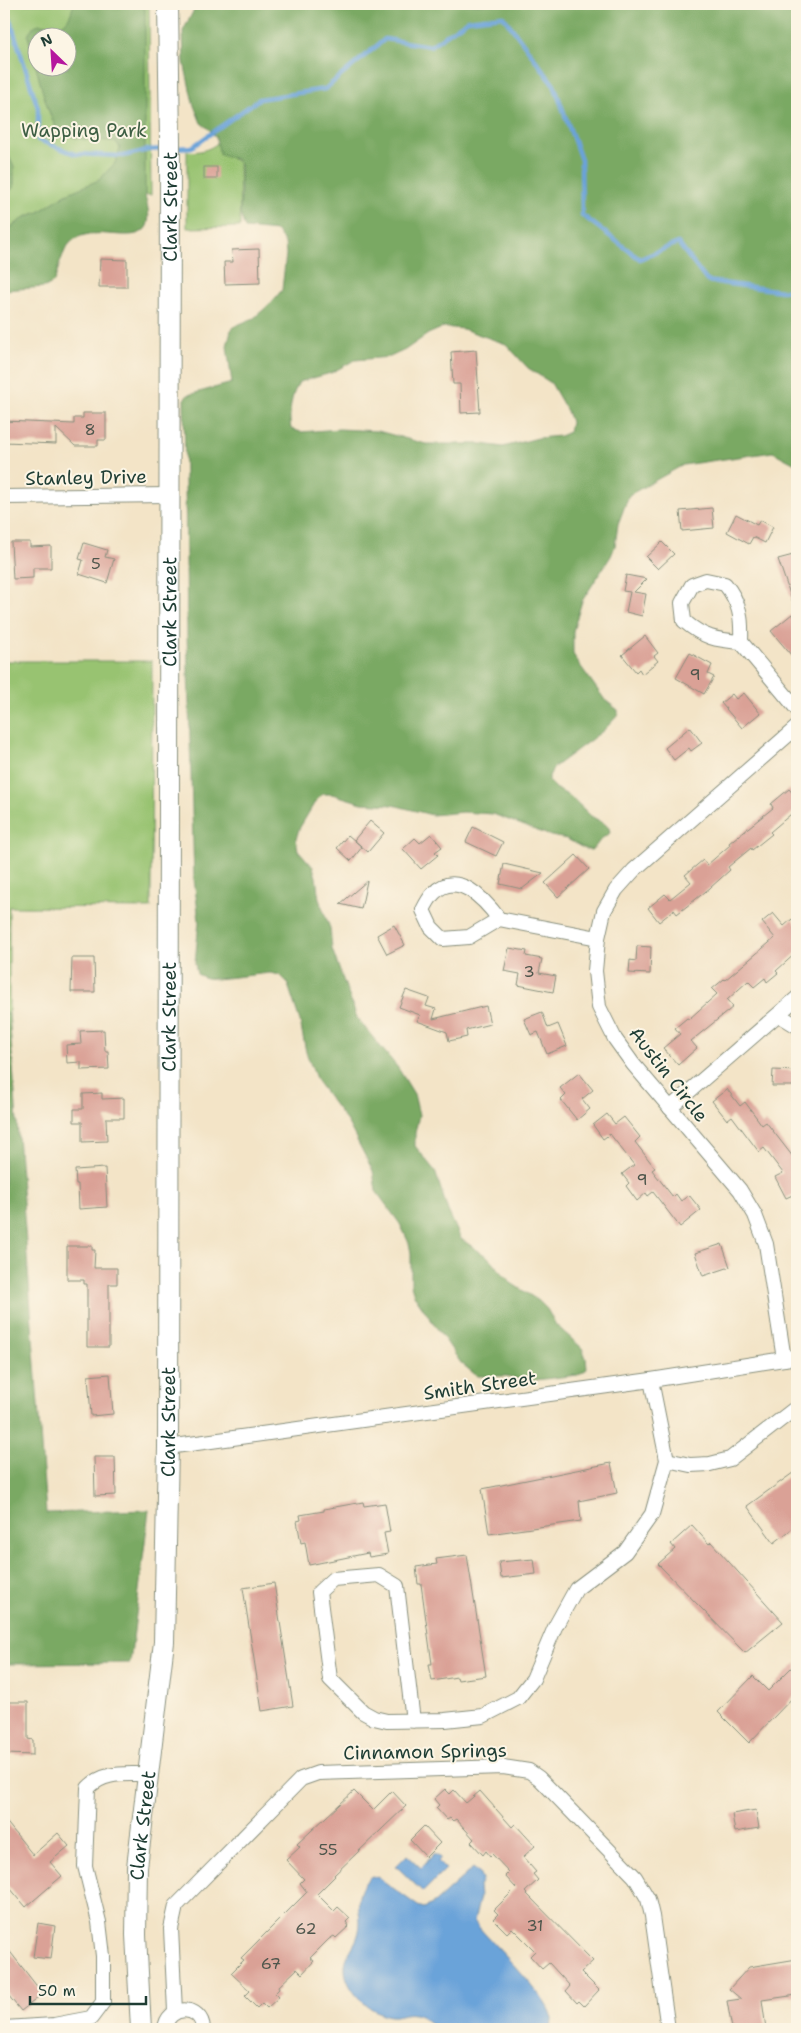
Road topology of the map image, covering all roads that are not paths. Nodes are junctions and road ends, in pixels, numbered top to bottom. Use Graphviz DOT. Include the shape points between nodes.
graph roads {
  1 [pos="168,4"];
  2 [pos="169,494"];
  3 [pos="4,497"];
  4 [pos="741,642"];
  5 [pos="797,708"];
  6 [pos="797,727"];
  7 [pos="499,919"];
  8 [pos="598,938"];
  9 [pos="797,998"];
  10 [pos="778,1015"];
  11 [pos="797,1026"];
  12 [pos="670,1108"];
  13 [pos="790,1358"];
  14 [pos="651,1380"];
  15 [pos="797,1407"];
  16 [pos="168,1447"];
  17 [pos="667,1460"];
  18 [pos="413,1721"];
  19 [pos="150,1774"];
  20 [pos="175,2011"];
  21 [pos="141,2027"];
  22 [pos="165,2027"];
  23 [pos="4,2028"];
  24 [pos="203,2029"];
  25 [pos="668,2029"];
  1 -- 2 [label="main road, Clark Street"];
  2 -- 3 [label="street, Stanley Drive"];
  2 -- 16 [label="main road, Clark Street"];
  4 -- 4 [label="street" via="742,621 735,597 725,584 706,580 692,585 682,603 684,620 711,638"];
  4 -- 5 [label="street"];
  6 -- 8 [label="street, Austin Circle" via="634,870 616,890 604,911"];
  7 -- 7 [label="street" via="486,902 465,886 445,885 433,894 423,910 431,927 444,939 469,937"];
  7 -- 8 [label="street"];
  8 -- 12 [label="street, Austin Circle" via="595,971 599,1007 615,1039"];
  9 -- 10 [label="street"];
  10 -- 11 [label="street"];
  10 -- 12 [label="street"];
  12 -- 13 [label="street, Austin Circle" via="740,1190 755,1215 766,1244"];
  13 -- 14 [label="street, Smith Street"];
  14 -- 16 [label="street, Smith Street"];
  14 -- 17 [label="street"];
  15 -- 17 [label="street" via="730,1459 690,1465"];
  16 -- 19 [label="main road, Clark Street" via="164,1642"];
  17 -- 18 [label="street" via="652,1514 625,1552 576,1589 554,1627 533,1679 518,1698 483,1716"];
  18 -- 18 [label="street" via="387,1722 374,1718 363,1712 330,1679 319,1592 333,1578 379,1575 397,1586"];
  19 -- 21 [label="main road, Clark Street" via="137,1867 136,1935"];
  19 -- 23 [label="street" via="106,1775 88,1788 85,1866 99,1922 103,2002 91,2018 54,2025"];
  20 -- 22 [label="street" via="167,2019"];
  20 -- 24 [label="street" via="192,2011 201,2019"];
  20 -- 25 [label="street, Cinnamon Springs" via="171,1929 176,1906 301,1779 318,1773 503,1767 522,1769 540,1778 642,1886 652,1916"];
  21 -- 22 [label="street"];
}
